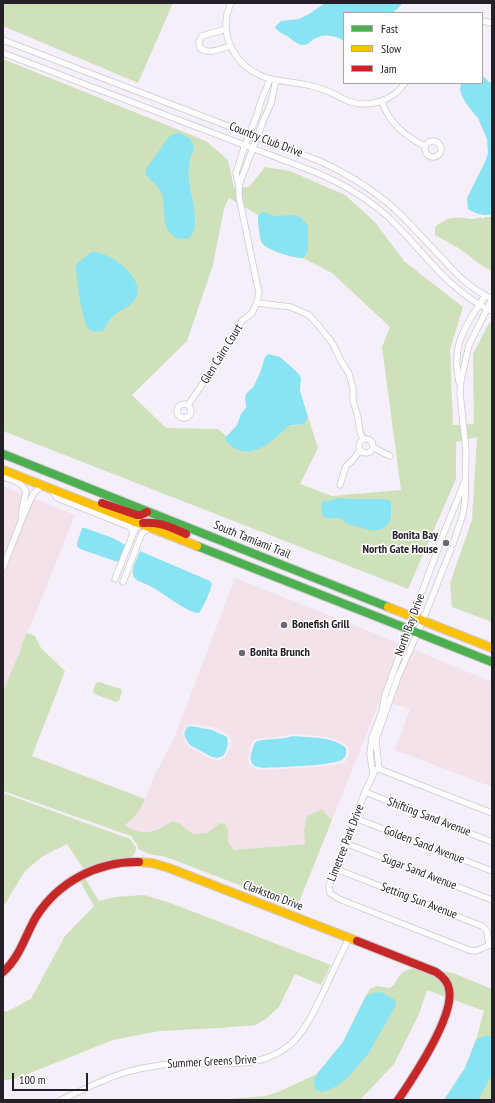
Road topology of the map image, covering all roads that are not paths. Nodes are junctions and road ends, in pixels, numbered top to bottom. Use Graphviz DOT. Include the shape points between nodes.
graph roads {
  1 [pos="231,3"];
  2 [pos="226,29"];
  3 [pos="3,40"];
  4 [pos="230,46"];
  5 [pos="3,53"];
  6 [pos="273,79"];
  7 [pos="404,84"];
  8 [pos="382,101"];
  9 [pos="249,134"];
  10 [pos="257,137"];
  11 [pos="245,145"];
  12 [pos="425,146"];
  13 [pos="253,148"];
  14 [pos="239,185"];
  15 [pos="485,296"];
  16 [pos="492,299"];
  17 [pos="257,303"];
  18 [pos="479,305"];
  19 [pos="489,310"];
  20 [pos="460,389"];
  21 [pos="188,405"];
  22 [pos="363,439"];
  23 [pos="374,448"];
  24 [pos="360,450"];
  25 [pos="3,454"];
  26 [pos="390,456"];
  27 [pos="3,470"];
  28 [pos="3,477"];
  29 [pos="465,480"];
  30 [pos="43,485"];
  31 [pos="340,485"];
  32 [pos="51,488"];
  33 [pos="77,498"];
  34 [pos="147,512"];
  35 [pos="22,519"];
  36 [pos="141,524"];
  37 [pos="150,527"];
  38 [pos="134,534"];
  39 [pos="232,545"];
  40 [pos="3,568"];
  41 [pos="115,579"];
  42 [pos="123,582"];
  43 [pos="412,616"];
  44 [pos="423,620"];
  45 [pos="408,629"];
  46 [pos="417,632"];
  47 [pos="492,648"];
  48 [pos="492,662"];
  49 [pos="377,751"];
  50 [pos="370,752"];
  51 [pos="378,769"];
  52 [pos="373,774"];
  53 [pos="365,792"];
  54 [pos="492,813"];
  55 [pos="355,818"];
  56 [pos="492,842"];
  57 [pos="345,843"];
  58 [pos="336,869"];
  59 [pos="492,871"];
  60 [pos="492,900"];
  61 [pos="349,938"];
  62 [pos="491,945"];
  63 [pos="3,972"];
  64 [pos="61,1100"];
  65 [pos="398,1100"];
  1 -- 2 [label="street"];
  2 -- 4 [label="street"];
  2 -- 4 [label="street" via="202,36 200,48 204,52 210,52"];
  3 -- 9 [label="street, Country Club Drive"];
  4 -- 6 [label="street" via="246,66"];
  5 -- 11 [label="street, Country Club Drive"];
  6 -- 8 [label="street" via="318,87 358,104"];
  6 -- 9 [label="street"];
  6 -- 10 [label="street" via="271,103"];
  7 -- 8 [label="street" via="392,96"];
  8 -- 12 [label="street" via="393,123"];
  9 -- 10 [label="street, Country Club Drive"];
  9 -- 11 [label="street"];
  10 -- 13 [label="street"];
  10 -- 15 [label="street, Country Club Drive" via="322,162 370,188 388,202 459,276"];
  11 -- 13 [label="street, Country Club Drive"];
  11 -- 14 [label="street" via="236,173"];
  13 -- 14 [label="street"];
  13 -- 18 [label="street, Country Club Drive" via="332,179 358,194 386,216 452,285"];
  14 -- 17 [label="street" via="239,197 259,293"];
  15 -- 16 [label="street, Country Club Drive"];
  15 -- 18 [label="street, North Bay Drive"];
  16 -- 19 [label="street, North Bay Drive"];
  17 -- 21 [label="street, Glen Cairn Court" via="252,313 236,330"];
  17 -- 22 [label="street" via="291,307 309,315 318,324 350,374 353,401"];
  18 -- 19 [label="street, Country Club Drive"];
  18 -- 20 [label="street, North Bay Drive" via="465,328 457,351 456,370"];
  19 -- 20 [label="street, North Bay Drive" via="469,345"];
  20 -- 29 [label="street, North Bay Drive" via="466,451"];
  22 -- 23 [label="street" via="369,438"];
  22 -- 24 [label="street" via="359,443"];
  23 -- 24 [label="street" via="368,453"];
  23 -- 26 [label="street"];
  24 -- 31 [label="street" via="346,466"];
  25 -- 34 [label="main road, South Tamiami Trail"];
  27 -- 30 [label="main road, South Tamiami Trail"];
  28 -- 35 [label="street" via="26,489"];
  29 -- 43 [label="street, North Bay Drive"];
  29 -- 44 [label="street, North Bay Drive" via="463,514"];
  30 -- 32 [label="main road, South Tamiami Trail"];
  30 -- 35 [label="street" via="33,494"];
  32 -- 33 [label="main road, South Tamiami Trail"];
  32 -- 38 [label="street" via="57,498 130,527"];
  33 -- 34 [label="main road" via="108,504 135,514"];
  33 -- 36 [label="main road, South Tamiami Trail"];
  34 -- 39 [label="main road, South Tamiami Trail"];
  35 -- 40 [label="street"];
  36 -- 37 [label="main road, South Tamiami Trail"];
  36 -- 38 [label="street"];
  36 -- 39 [label="main road" via="159,523 192,536"];
  37 -- 42 [label="street" via="142,533"];
  37 -- 45 [label="main road, South Tamiami Trail"];
  38 -- 41 [label="street"];
  39 -- 43 [label="main road, South Tamiami Trail"];
  43 -- 44 [label="main road, South Tamiami Trail"];
  43 -- 45 [label="street, North Bay Drive"];
  44 -- 46 [label="street, North Bay Drive"];
  44 -- 47 [label="main road, South Tamiami Trail"];
  45 -- 46 [label="main road, South Tamiami Trail"];
  45 -- 50 [label="street, North Bay Drive" via="385,695"];
  46 -- 48 [label="main road, South Tamiami Trail"];
  46 -- 49 [label="street, North Bay Drive" via="377,736"];
  49 -- 50 [label="street"];
  49 -- 51 [label="street, North Bay Drive"];
  50 -- 52 [label="street, North Bay Drive"];
  51 -- 52 [label="street, Limetree Park Drive"];
  51 -- 54 [label="street"];
  52 -- 53 [label="street, Limetree Park Drive"];
  53 -- 55 [label="street, Limetree Park Drive"];
  53 -- 56 [label="street, Shifting Sand Avenue"];
  55 -- 57 [label="street, Limetree Park Drive"];
  55 -- 59 [label="street, Golden Sand Avenue"];
  57 -- 58 [label="street, Limetree Park Drive"];
  57 -- 60 [label="street, Sugar Sand Avenue"];
  58 -- 62 [label="street, Setting Sun Avenue" via="482,926"];
  58 -- 62 [label="street, Limetree Park Drive" via="329,886 330,892 339,899 469,950 476,951"];
  61 -- 63 [label="main road, Clarkston Drive" via="169,868 145,862 116,863 86,872 53,896 36,917 17,957"];
  61 -- 64 [label="street, Summer Greens Drive" via="310,1020 292,1043 275,1055 249,1063 156,1065 120,1074"];
  61 -- 65 [label="main road, Clarkston Drive" via="436,972 446,981 449,988 448,1006 435,1040"];
}
